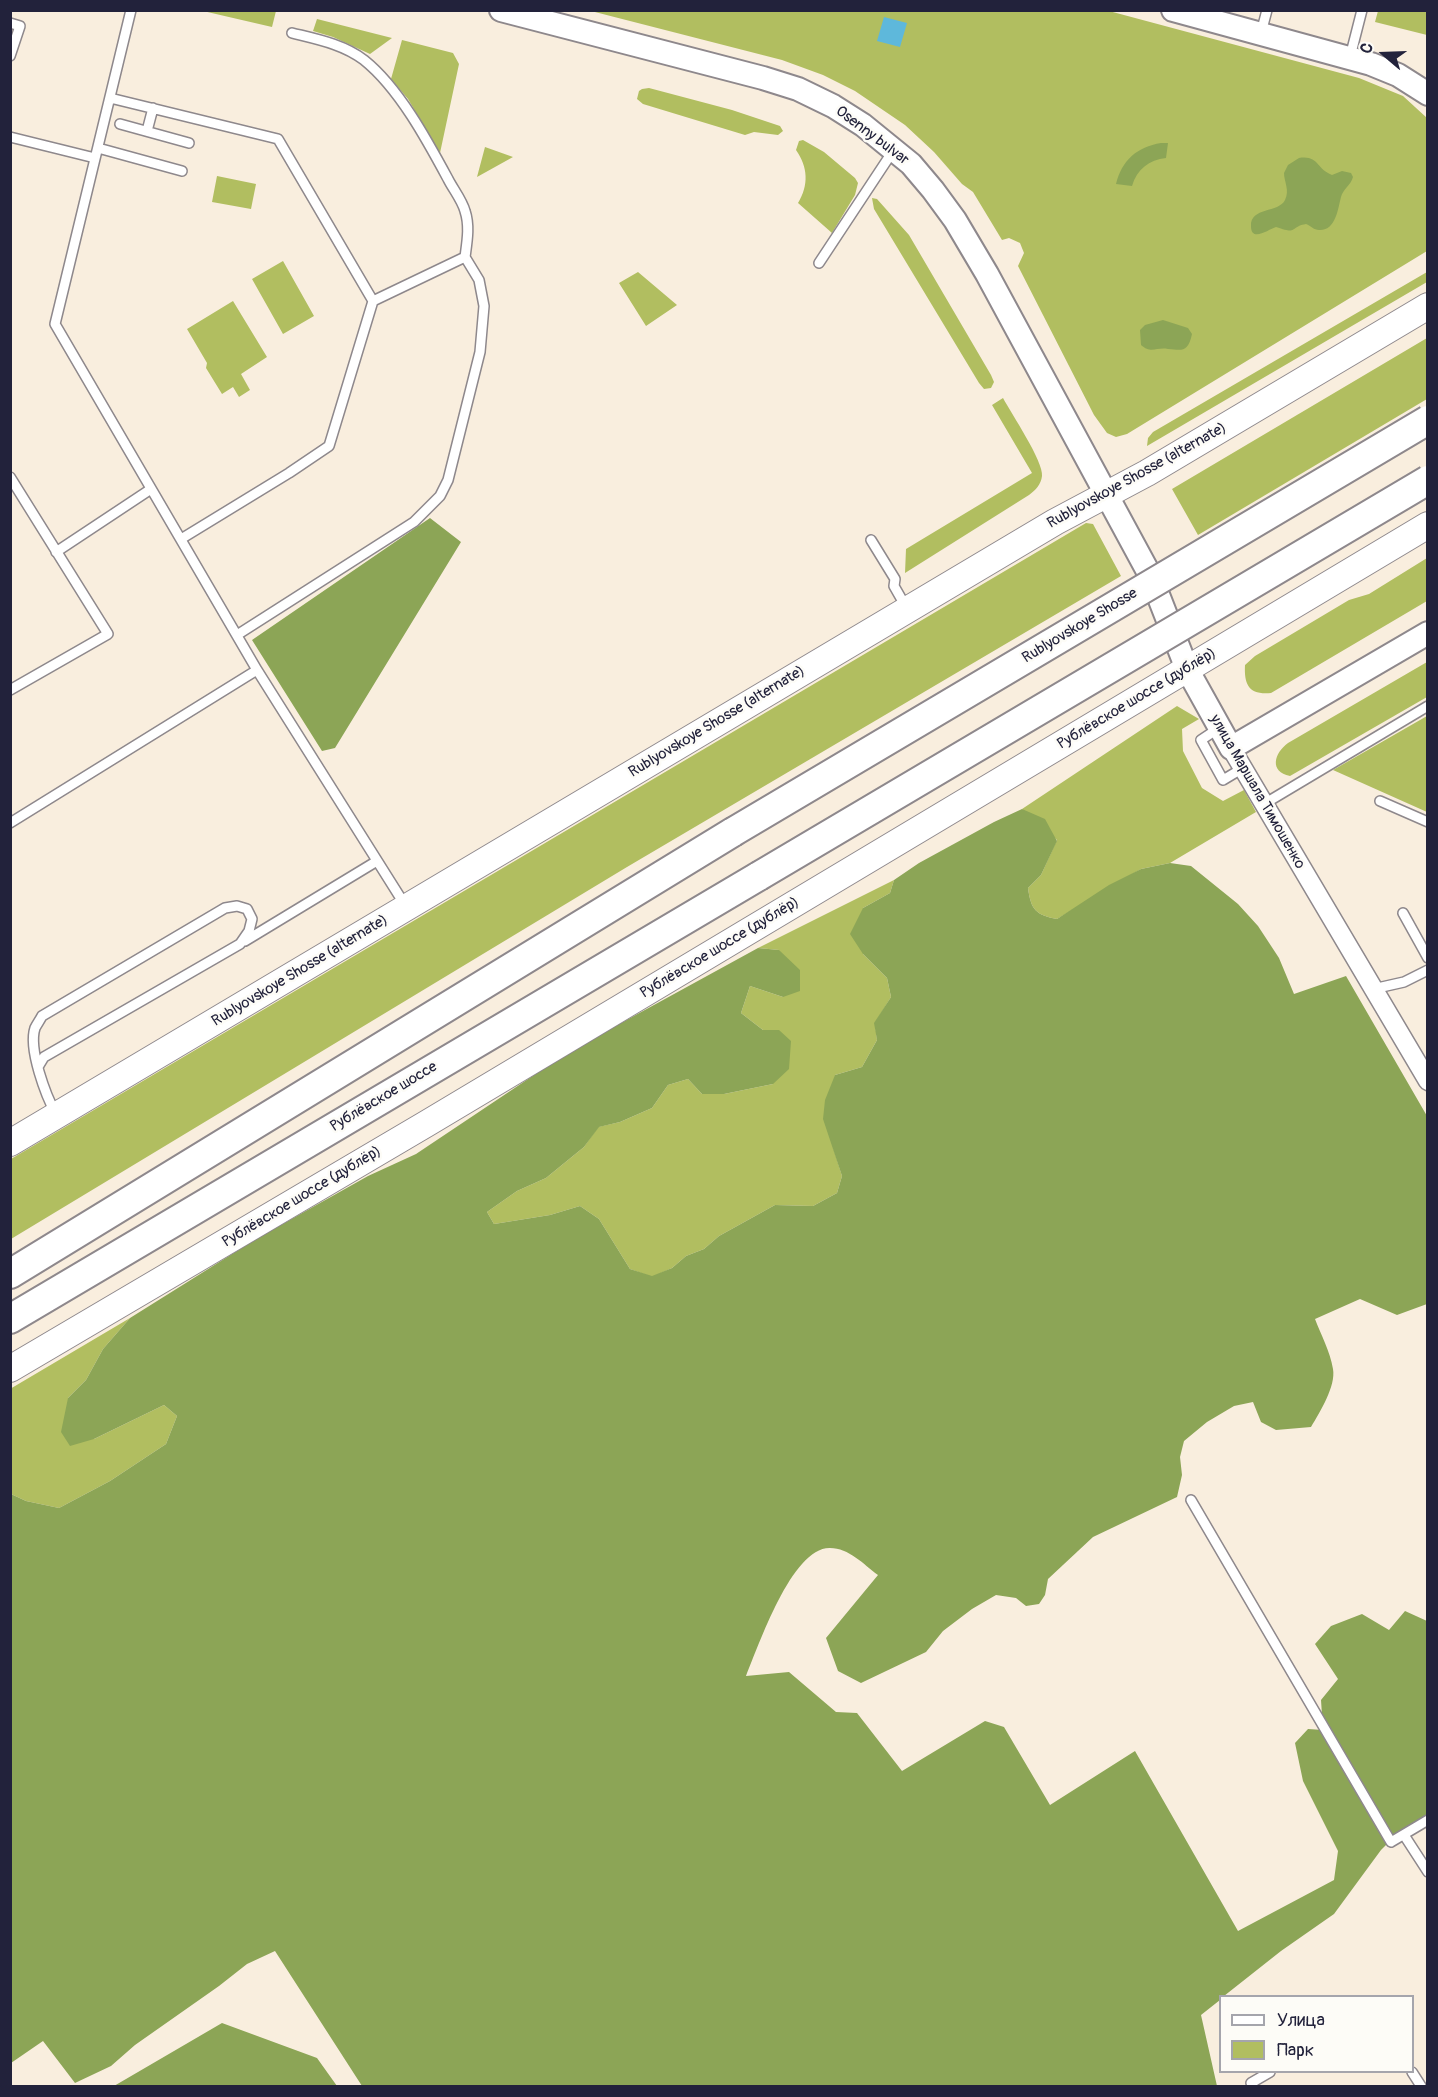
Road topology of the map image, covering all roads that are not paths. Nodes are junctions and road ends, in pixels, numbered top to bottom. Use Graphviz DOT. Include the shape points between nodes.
graph roads {
  1 [pos="131,10"];
  2 [pos="501,10"];
  3 [pos="1173,10"];
  4 [pos="1267,10"];
  5 [pos="1362,10"];
  6 [pos="10,23"];
  7 [pos="292,33"];
  8 [pos="1261,33"];
  9 [pos="10,56"];
  10 [pos="1350,57"];
  11 [pos="1428,94"];
  12 [pos="110,98"];
  13 [pos="153,108"];
  14 [pos="120,124"];
  15 [pos="147,131"];
  16 [pos="10,137"];
  17 [pos="189,143"];
  18 [pos="98,148"];
  19 [pos="894,149"];
  20 [pos="95,159"];
  21 [pos="182,171"];
  22 [pos="465,257"];
  23 [pos="819,264"];
  24 [pos="373,301"];
  25 [pos="1428,306"];
  26 [pos="1428,420"];
  27 [pos="10,477"];
  28 [pos="1428,480"];
  29 [pos="152,489"];
  30 [pos="1107,494"];
  31 [pos="1428,525"];
  32 [pos="181,539"];
  33 [pos="871,540"];
  34 [pos="56,552"];
  35 [pos="1151,577"];
  36 [pos="1112,600"];
  37 [pos="908,609"];
  38 [pos="1428,633"];
  39 [pos="237,635"];
  40 [pos="1187,669"];
  41 [pos="257,670"];
  42 [pos="10,690"];
  43 [pos="1428,706"];
  44 [pos="1220,728"];
  45 [pos="1231,748"];
  46 [pos="1243,768"];
  47 [pos="1380,801"];
  48 [pos="1264,804"];
  49 [pos="1428,822"];
  50 [pos="10,823"];
  51 [pos="377,861"];
  52 [pos="406,907"];
  53 [pos="1403,913"];
  54 [pos="240,944"];
  55 [pos="1428,958"];
  56 [pos="1428,970"];
  57 [pos="1373,989"];
  58 [pos="38,1066"];
  59 [pos="1428,1081"];
  60 [pos="57,1116"];
  61 [pos="10,1143"];
  62 [pos="10,1274"];
  63 [pos="10,1319"];
  64 [pos="10,1369"];
  65 [pos="1191,1500"];
  66 [pos="1428,1820"];
  67 [pos="1404,1834"];
  68 [pos="1428,1872"];
  69 [pos="1268,2073"];
  70 [pos="1413,2073"];
  71 [pos="1253,2086"];
  72 [pos="1421,2086"];
  1 -- 12 [label="lane"];
  2 -- 19 [label="street, Osenny bulvar" via="798,89 833,106"];
  3 -- 8 [label="street"];
  4 -- 8 [label="lane"];
  5 -- 10 [label="lane"];
  6 -- 9 [label="lane" via="20,26"];
  7 -- 22 [label="lane" via="336,45 363,59 402,102 465,211"];
  8 -- 10 [label="street"];
  10 -- 11 [label="street" via="1398,75"];
  12 -- 13 [label="lane"];
  12 -- 18 [label="lane"];
  13 -- 15 [label="lane"];
  13 -- 24 [label="lane" via="278,139"];
  14 -- 15 [label="lane"];
  15 -- 17 [label="lane"];
  16 -- 20 [label="lane"];
  18 -- 20 [label="lane"];
  18 -- 21 [label="lane"];
  19 -- 23 [label="lane"];
  19 -- 30 [label="street, Osenny bulvar" via="922,176 963,233"];
  20 -- 29 [label="lane" via="55,324"];
  22 -- 24 [label="lane"];
  22 -- 39 [label="lane" via="479,280 484,306 480,352 448,480 440,496 414,522"];
  24 -- 32 [label="lane" via="328,446 290,474"];
  25 -- 30 [label="main road, Rublyovskoye Shosse (alternate)"];
  26 -- 62 [label="main road, Rublyovskoye Shosse, bridge" via="733,832"];
  27 -- 34 [label="lane"];
  28 -- 63 [label="main road, Рублёвское шоссе, bridge"];
  29 -- 32 [label="lane"];
  29 -- 34 [label="lane"];
  30 -- 35 [label="street, улица Маршала Тимошенко"];
  30 -- 37 [label="main road, Rublyovskoye Shosse (alternate)"];
  31 -- 40 [label="main road, Рублёвское шоссе (дублёр)"];
  32 -- 39 [label="lane"];
  33 -- 37 [label="lane"];
  34 -- 42 [label="lane" via="108,634"];
  35 -- 36 [label="lane"];
  35 -- 40 [label="street, улица Маршала Тимошенко" via="1172,618"];
  37 -- 52 [label="main road, Rublyovskoye Shosse (alternate)"];
  38 -- 45 [label="street"];
  39 -- 41 [label="lane"];
  40 -- 44 [label="street, улица Маршала Тимошенко"];
  40 -- 64 [label="main road, Рублёвское шоссе (дублёр)"];
  41 -- 50 [label="lane"];
  41 -- 51 [label="lane"];
  43 -- 48 [label="lane"];
  44 -- 45 [label="street, улица Маршала Тимошенко"];
  44 -- 46 [label="lane" via="1201,740 1223,780"];
  45 -- 46 [label="street, улица Маршала Тимошенко"];
  46 -- 48 [label="street, улица Маршала Тимошенко"];
  47 -- 49 [label="lane"];
  48 -- 57 [label="street, улица Маршала Тимошенко"];
  51 -- 52 [label="lane"];
  51 -- 54 [label="lane"];
  52 -- 60 [label="main road, Rublyovskoye Shosse (alternate)"];
  53 -- 55 [label="lane"];
  54 -- 58 [label="lane" via="44,1057"];
  54 -- 58 [label="lane" via="252,919 247,909 225,908 42,1016 34,1030"];
  56 -- 57 [label="lane" via="1404,982"];
  57 -- 59 [label="street, улица Маршала Тимошенко"];
  58 -- 60 [label="lane" via="44,1092"];
  60 -- 61 [label="main road, Rublyovskoye Shosse (alternate)"];
  65 -- 67 [label="lane" via="1391,1842"];
  66 -- 67 [label="lane"];
  67 -- 68 [label="lane"];
  69 -- 71 [label="lane" via="1251,2083"];
  70 -- 72 [label="lane"];
}
